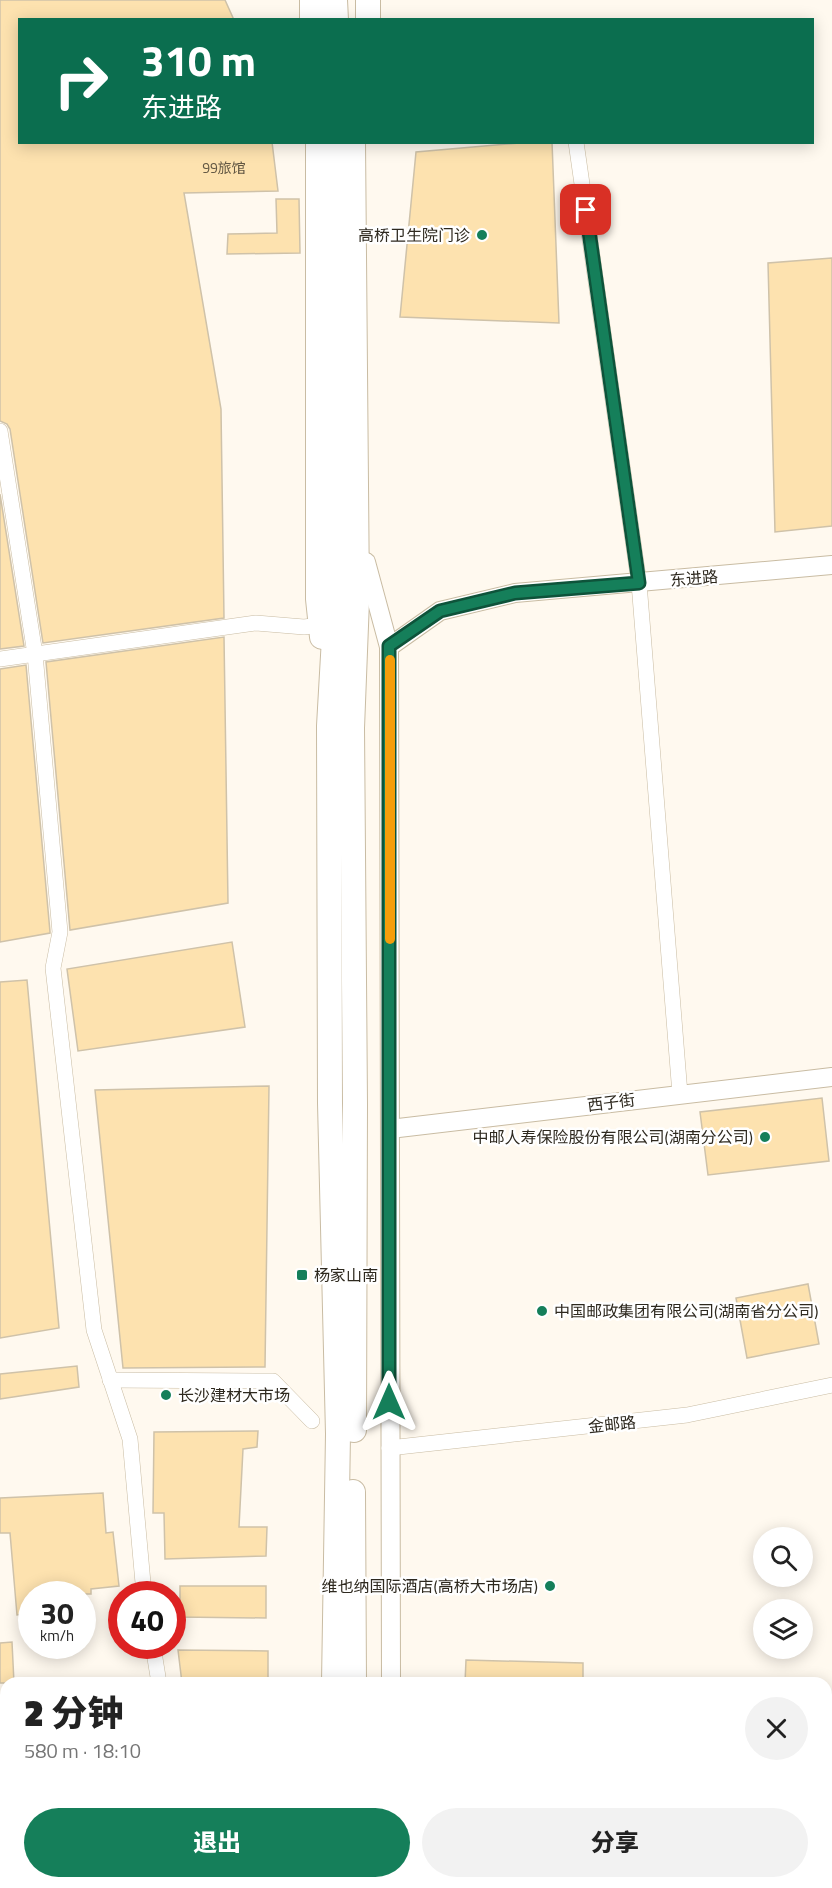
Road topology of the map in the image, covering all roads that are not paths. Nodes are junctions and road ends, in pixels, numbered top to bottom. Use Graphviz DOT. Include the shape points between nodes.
graph roads {
  1 [pos="312,0"];
  2 [pos="335,0"];
  3 [pos="352,0"];
  4 [pos="368,0"];
  5 [pos="312,18"];
  6 [pos="336,18"];
  7 [pos="352,18"];
  8 [pos="368,18"];
  9 [pos="318,144"];
  10 [pos="336,144"];
  11 [pos="353,144"];
  12 [pos="367,144"];
  13 [pos="576,144"];
  14 [pos="0,431"];
  15 [pos="366,562"];
  16 [pos="832,565"];
  17 [pos="639,583"];
  18 [pos="346,601"];
  19 [pos="321,625"];
  20 [pos="389,646"];
  21 [pos="35,654"];
  22 [pos="0,659"];
  23 [pos="341,727"];
  24 [pos="832,1077"];
  25 [pos="680,1094"];
  26 [pos="390,1129"];
  27 [pos="110,1380"];
  28 [pos="832,1385"];
  29 [pos="312,1421"];
  30 [pos="389,1448"];
  31 [pos="143,1581"];
  32 [pos="155,1659"];
  33 [pos="158,1677"];
  34 [pos="334,1677"];
  35 [pos="354,1677"];
  36 [pos="391,1677"];
  1 -- 5 [label="highway"];
  2 -- 6 [label="highway"];
  3 -- 7 [label="highway"];
  4 -- 8 [label="highway"];
  9 -- 19 [label="highway"];
  10 -- 18 [label="highway"];
  11 -- 18 [label="highway"];
  12 -- 15 [label="highway"];
  13 -- 17 [label="street"];
  14 -- 21 [label="street"];
  15 -- 20 [label="street"];
  15 -- 23 [label="highway"];
  16 -- 17 [label="street, 东进路"];
  17 -- 20 [label="street, 东进路" via="515,593 440,611"];
  17 -- 25 [label="street"];
  18 -- 23 [label="highway"];
  19 -- 21 [label="street" via="256,623"];
  19 -- 23 [label="highway"];
  20 -- 26 [label="street"];
  21 -- 22 [label="street"];
  21 -- 27 [label="street" via="60,932 53,969 94,1330"];
  23 -- 34 [label="highway" via="330,1103 338,1434"];
  23 -- 35 [label="highway" via="355,1104"];
  24 -- 25 [label="street, 西子街"];
  25 -- 26 [label="street, 西子街"];
  26 -- 30 [label="street"];
  27 -- 29 [label="street" via="273,1381"];
  27 -- 31 [label="street" via="130,1439"];
  28 -- 30 [label="street, 金邮路" via="687,1415"];
  30 -- 36 [label="street"];
  32 -- 33 [label="street"];
}
